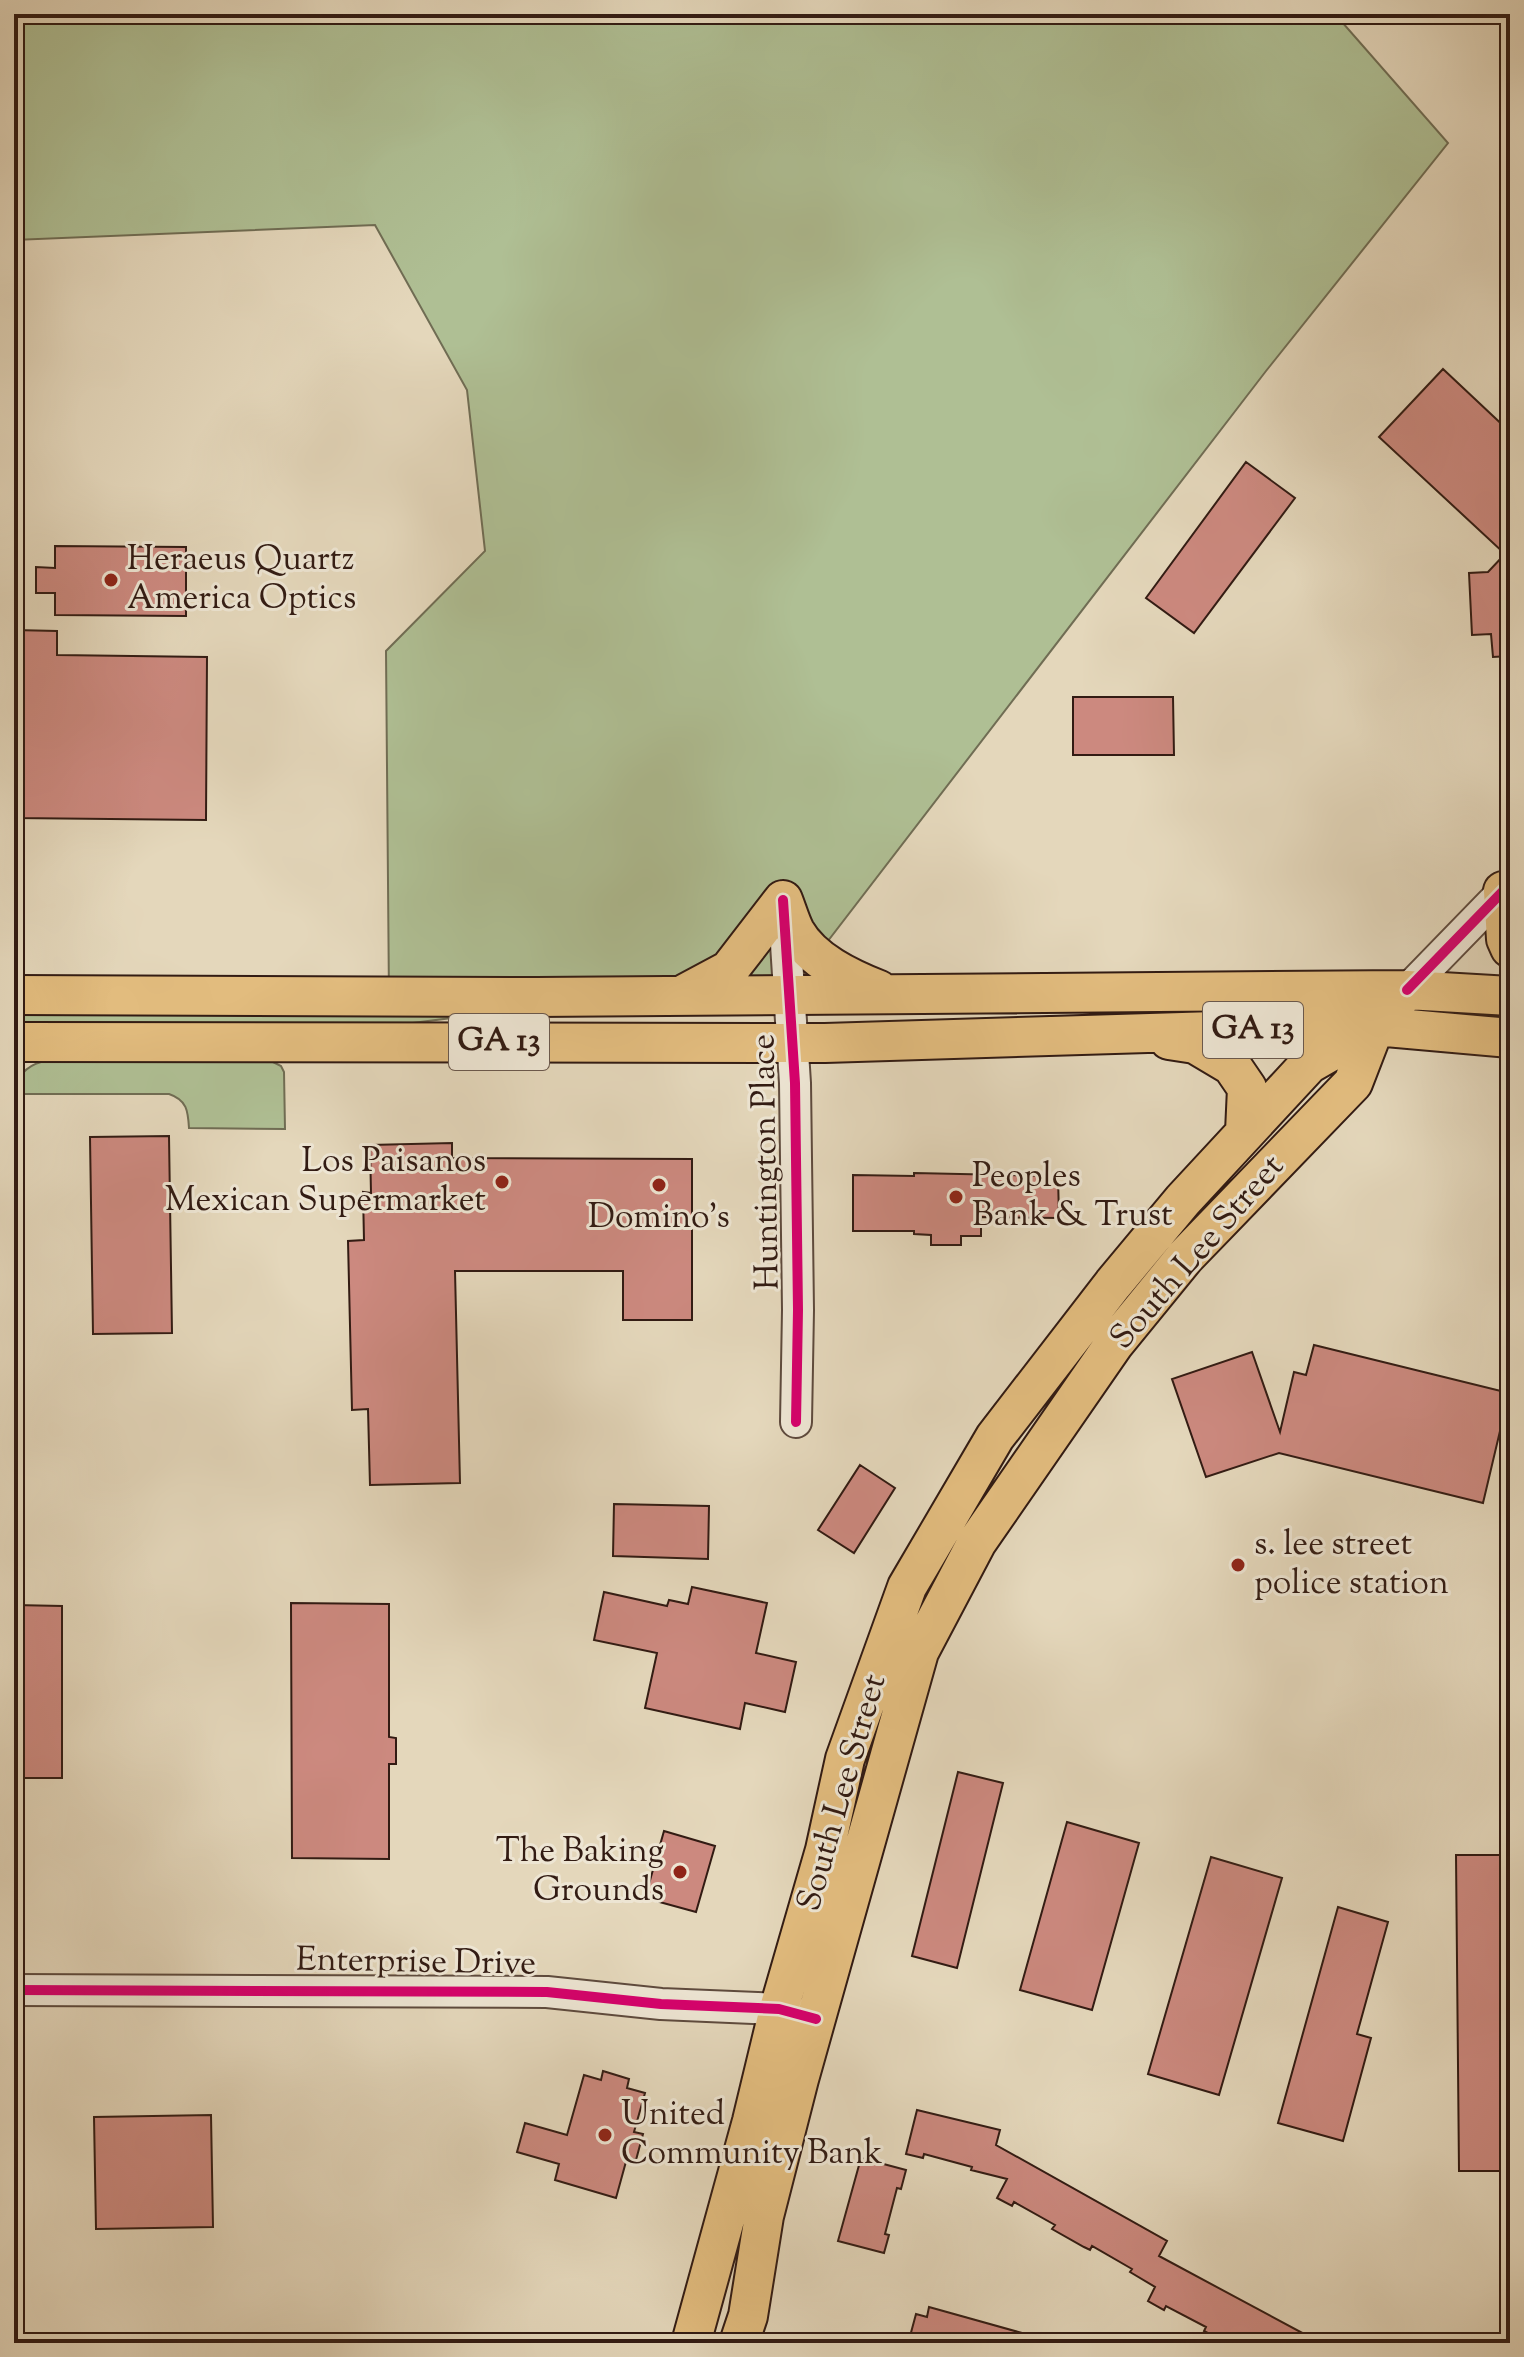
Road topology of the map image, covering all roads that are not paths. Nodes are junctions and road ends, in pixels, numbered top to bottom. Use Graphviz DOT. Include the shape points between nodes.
graph roads {
  1 [pos="1507,887"];
  2 [pos="783,900"];
  3 [pos="1510,948"];
  4 [pos="1407,990"];
  5 [pos="887,994"];
  6 [pos="14,995"];
  7 [pos="682,995"];
  8 [pos="790,995"];
  9 [pos="1510,996"];
  10 [pos="1375,1026"];
  11 [pos="1131,1035"];
  12 [pos="1510,1038"];
  13 [pos="14,1042"];
  14 [pos="792,1042"];
  15 [pos="1245,1132"];
  16 [pos="796,1422"];
  17 [pos="14,1990"];
  18 [pos="779,2009"];
  19 [pos="816,2019"];
  20 [pos="691,2343"];
  21 [pos="739,2343"];
  1 -- 3 [label="main road"];
  1 -- 4 [label="street, South Lee Street"];
  2 -- 5 [label="main road" via="796,933 810,949 844,976"];
  2 -- 7 [label="main road" via="729,970"];
  2 -- 8 [label="street, Huntington Place"];
  4 -- 5 [label="main road, GA 13"];
  4 -- 9 [label="main road, GA 13"];
  4 -- 10 [label="main road, South Lee Street"];
  5 -- 8 [label="main road, GA 13"];
  6 -- 7 [label="main road, GA 13"];
  7 -- 8 [label="main road, GA 13"];
  8 -- 14 [label="street, Huntington Place"];
  10 -- 11 [label="main road, GA 13"];
  10 -- 12 [label="main road, GA 13"];
  10 -- 15 [label="main road, South Lee Street" via="1309,1064"];
  10 -- 19 [label="main road, South Lee Street" via="1353,1083 1175,1270 1114,1344 977,1542 919,1652"];
  11 -- 14 [label="main road, GA 13"];
  11 -- 15 [label="main road" via="1195,1044 1232,1066 1247,1088"];
  13 -- 14 [label="main road, GA 13"];
  14 -- 16 [label="street, Huntington Place"];
  15 -- 18 [label="main road, South Lee Street" via="1113,1284 995,1437 907,1587 845,1759"];
  17 -- 18 [label="street, Enterprise Drive" via="547,1992"];
  18 -- 19 [label="street, Enterprise Drive"];
  18 -- 20 [label="main road, South Lee Street"];
  19 -- 21 [label="main road, South Lee Street" via="764,2216"];
}
